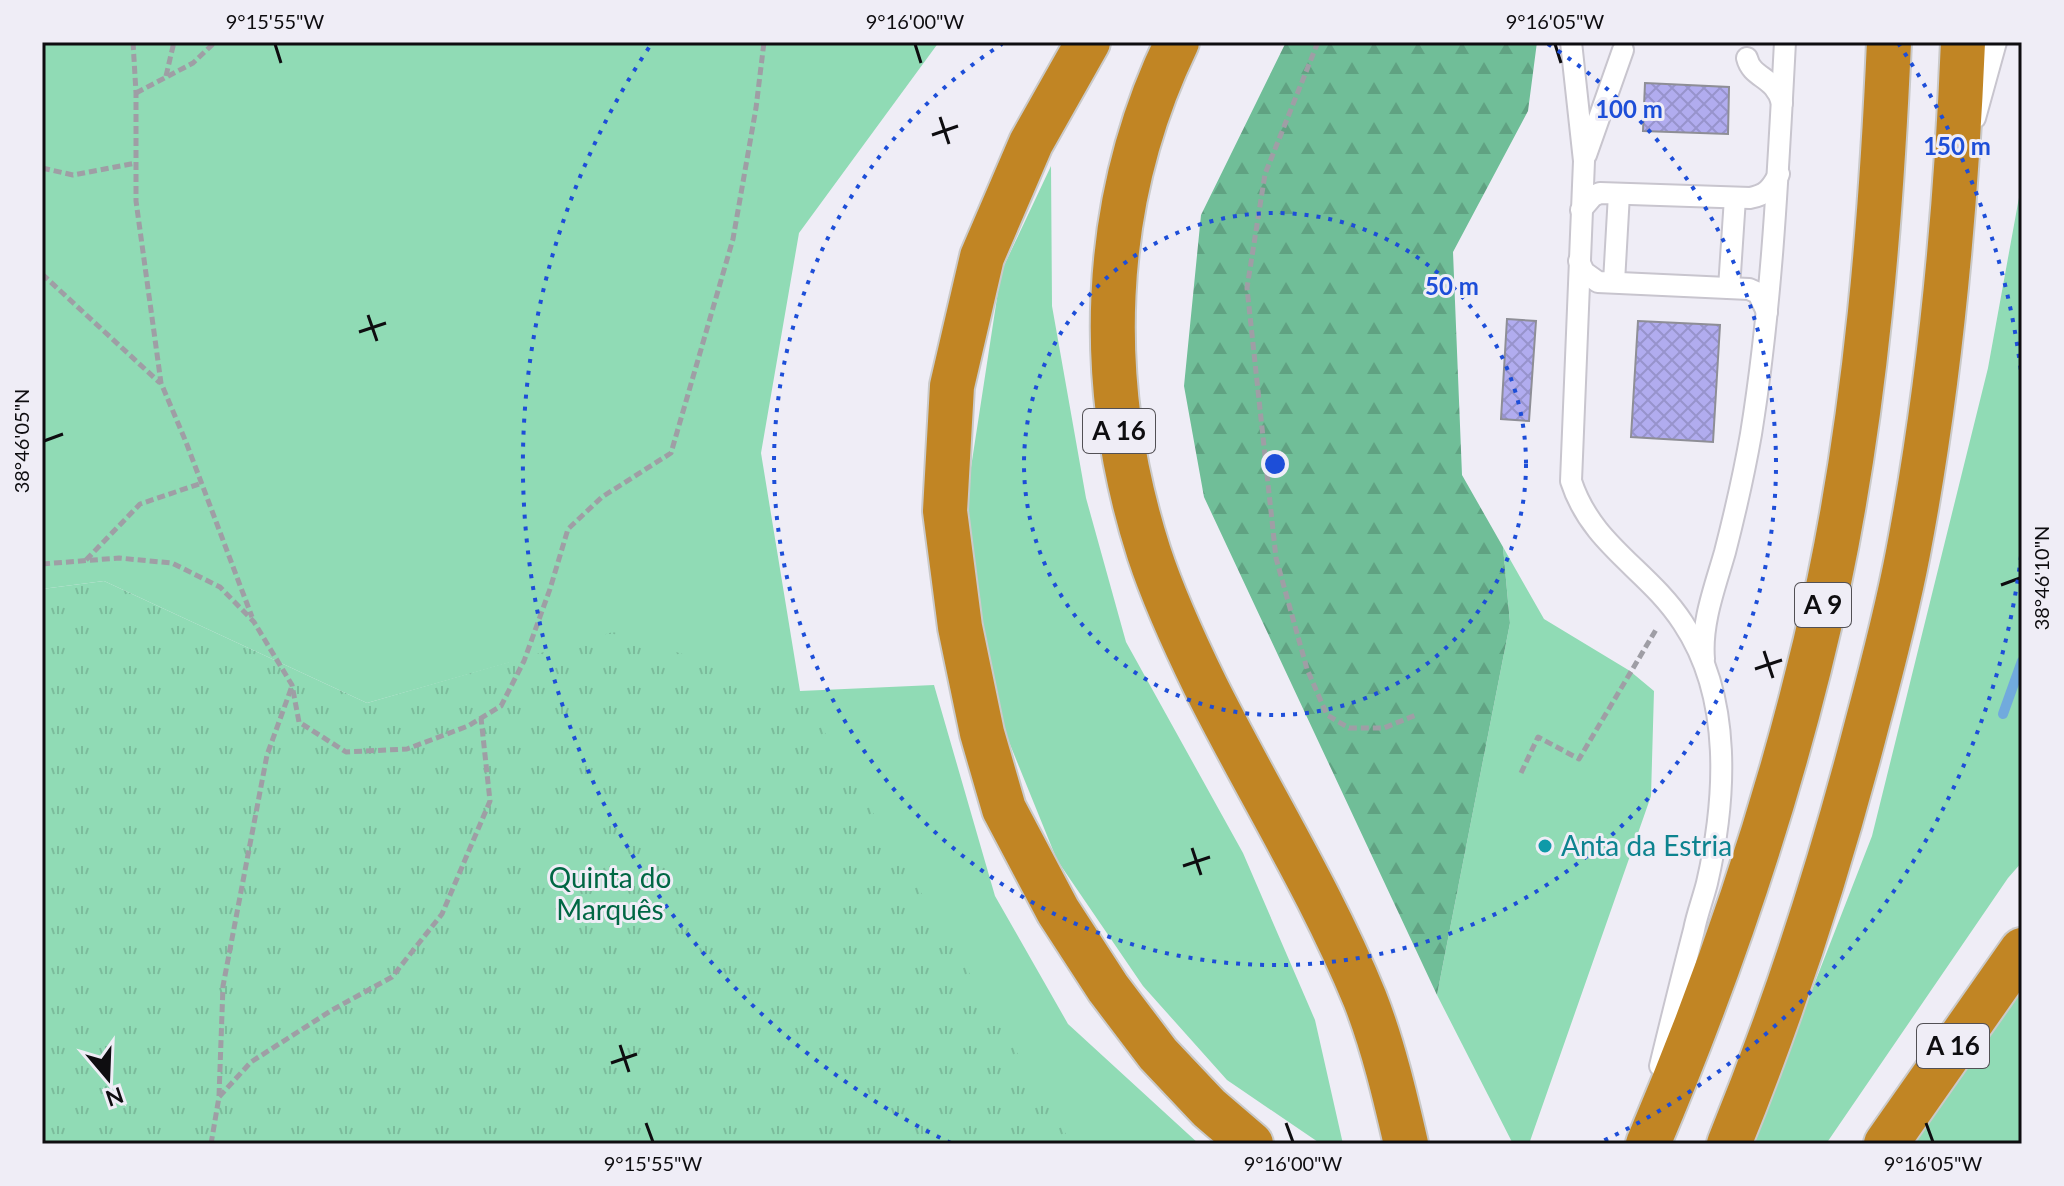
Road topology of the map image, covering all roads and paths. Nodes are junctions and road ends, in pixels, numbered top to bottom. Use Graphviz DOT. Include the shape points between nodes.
graph roads {
  1 [pos="133,42"];
  2 [pos="174,42"];
  3 [pos="215,42"];
  4 [pos="764,42"];
  5 [pos="1088,42"];
  6 [pos="1177,42"];
  7 [pos="1318,42"];
  8 [pos="1571,42"];
  9 [pos="1785,42"];
  10 [pos="1889,42"];
  11 [pos="1963,42"];
  12 [pos="1996,42"];
  13 [pos="1623,50"];
  14 [pos="1747,58"];
  15 [pos="165,77"];
  16 [pos="136,93"];
  17 [pos="1782,103"];
  18 [pos="1584,161"];
  19 [pos="136,163"];
  20 [pos="42,168"];
  21 [pos="1957,171"];
  22 [pos="1779,174"];
  23 [pos="1619,194"];
  24 [pos="1735,198"];
  25 [pos="1581,210"];
  26 [pos="1579,261"];
  27 [pos="42,274"];
  28 [pos="1614,282"];
  29 [pos="1729,288"];
  30 [pos="1767,314"];
  31 [pos="161,383"];
  32 [pos="202,483"];
  33 [pos="85,561"];
  34 [pos="42,564"];
  35 [pos="1671,605"];
  36 [pos="254,622"];
  37 [pos="1705,671"];
  38 [pos="292,685"];
  39 [pos="1416,715"];
  40 [pos="481,718"];
  41 [pos="1521,773"];
  42 [pos="2022,950"];
  43 [pos="219,1097"];
  44 [pos="211,1144"];
  45 [pos="1251,1144"];
  46 [pos="1406,1144"];
  47 [pos="1641,1144"];
  48 [pos="1648,1144"];
  49 [pos="1729,1144"];
  50 [pos="1886,1144"];
  1 -- 16 [label="path"];
  2 -- 15 [label="path"];
  3 -- 15 [label="path" via="193,63"];
  4 -- 40 [label="path" via="733,239 671,453 602,497 568,529 524,661 501,706"];
  5 -- 45 [label="highway" via="1031,143 982,257 952,386 945,511 960,627 1004,809 1058,911 1158,1054"];
  6 -- 46 [label="highway, A 16" via="1139,138 1121,209 1113,280 1114,377 1130,486 1176,621 1366,1001"];
  7 -- 39 [label="path" via="1265,174 1247,288 1276,558 1307,669 1327,715 1349,728 1384,728"];
  8 -- 18 [label="lane"];
  9 -- 17 [label="lane"];
  10 -- 48 [label="highway, A 9" via="1872,295 1829,581 1755,860"];
  11 -- 21 [label="highway, A 9"];
  12 -- 21 [label="lane"];
  13 -- 18 [label="lane"];
  14 -- 17 [label="lane" via="1752,69 1777,88"];
  15 -- 16 [label="path"];
  16 -- 19 [label="path"];
  17 -- 22 [label="lane"];
  18 -- 25 [label="lane"];
  19 -- 20 [label="path" via="73,175"];
  19 -- 31 [label="path" via="136,201"];
  21 -- 49 [label="highway, A 9" via="1931,416 1885,656 1824,884"];
  22 -- 24 [label="lane" via="1761,196"];
  22 -- 30 [label="lane"];
  23 -- 24 [label="lane"];
  23 -- 25 [label="lane" via="1600,193"];
  23 -- 28 [label="lane"];
  24 -- 29 [label="lane"];
  25 -- 26 [label="lane"];
  26 -- 28 [label="lane" via="1591,279"];
  26 -- 35 [label="lane" via="1571,481 1600,535"];
  27 -- 31 [label="path"];
  28 -- 29 [label="lane"];
  29 -- 30 [label="lane" via="1758,293"];
  30 -- 37 [label="lane" via="1751,436 1704,632"];
  31 -- 32 [label="path"];
  32 -- 33 [label="path" via="140,504"];
  32 -- 36 [label="path"];
  33 -- 34 [label="path"];
  33 -- 36 [label="path" via="172,563 220,587"];
  35 -- 37 [label="lane"];
  35 -- 41 [label="path" via="1579,759 1538,737"];
  36 -- 38 [label="path"];
  37 -- 47 [label="lane" via="1719,735 1720,802 1707,883"];
  38 -- 40 [label="path" via="299,722 346,752 407,749"];
  38 -- 43 [label="path" via="267,755 223,986"];
  40 -- 43 [label="path" via="490,801 442,914 392,977 251,1062"];
  42 -- 50 [label="highway, A 16"];
  43 -- 44 [label="path"];
}
